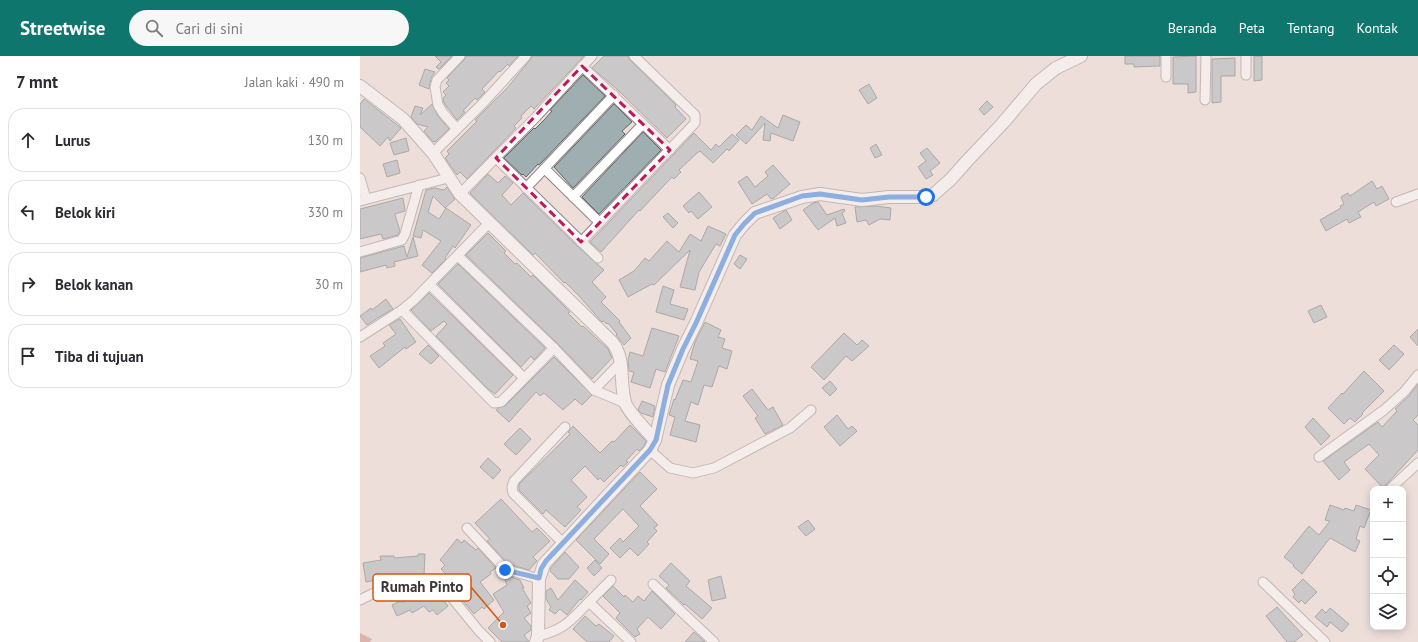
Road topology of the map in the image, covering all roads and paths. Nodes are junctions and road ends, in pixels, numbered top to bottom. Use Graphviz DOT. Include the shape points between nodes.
graph roads {
  1 [pos="460,56"];
  2 [pos="526,56"];
  3 [pos="592,56"];
  4 [pos="634,56"];
  5 [pos="1081,56"];
  6 [pos="1166,56"];
  7 [pos="1206,56"];
  8 [pos="1246,56"];
  9 [pos="582,66"];
  10 [pos="1246,75"];
  11 [pos="1166,77"];
  12 [pos="360,86"];
  13 [pos="614,95"];
  14 [pos="1205,100"];
  15 [pos="644,124"];
  16 [pos="458,129"];
  17 [pos="670,150"];
  18 [pos="432,153"];
  19 [pos="496,158"];
  20 [pos="544,169"];
  21 [pos="360,178"];
  22 [pos="448,178"];
  23 [pos="419,185"];
  24 [pos="526,188"];
  25 [pos="460,194"];
  26 [pos="1418,194"];
  27 [pos="573,197"];
  28 [pos="363,200"];
  29 [pos="1396,202"];
  30 [pos="599,222"];
  31 [pos="488,223"];
  32 [pos="581,242"];
  33 [pos="360,252"];
  34 [pos="458,256"];
  35 [pos="598,258"];
  36 [pos="430,285"];
  37 [pos="402,310"];
  38 [pos="360,337"];
  39 [pos="554,348"];
  40 [pos="621,362"];
  41 [pos="1418,375"];
  42 [pos="524,378"];
  43 [pos="594,390"];
  44 [pos="625,403"];
  45 [pos="811,410"];
  46 [pos="565,427"];
  47 [pos="653,445"];
  48 [pos="1319,457"];
  49 [pos="1418,463"];
  50 [pos="1393,486"];
  51 [pos="467,528"];
  52 [pos="563,543"];
  53 [pos="539,578"];
  54 [pos="611,580"];
  55 [pos="1264,582"];
  56 [pos="653,584"];
  57 [pos="360,600"];
  58 [pos="589,602"];
  59 [pos="538,640"];
  60 [pos="490,642"];
  61 [pos="631,642"];
  62 [pos="714,642"];
  63 [pos="1325,642"];
  1 -- 16 [label="street" via="437,80 435,87 438,105"];
  2 -- 16 [label="street"];
  3 -- 9 [label="street"];
  4 -- 17 [label="street" via="695,115 695,123"];
  5 -- 47 [label="street" via="1056,68 1036,84 951,179 933,195 862,200 820,194 802,196 755,213 735,235 683,349 668,385"];
  6 -- 11 [label="street"];
  7 -- 14 [label="street"];
  8 -- 10 [label="street"];
  9 -- 13 [label="street"];
  9 -- 19 [label="street"];
  12 -- 18 [label="street" via="403,119"];
  13 -- 15 [label="street"];
  13 -- 20 [label="street"];
  15 -- 17 [label="street"];
  15 -- 27 [label="street"];
  16 -- 18 [label="street"];
  17 -- 30 [label="street"];
  18 -- 22 [label="street"];
  19 -- 24 [label="street"];
  19 -- 25 [label="street"];
  20 -- 24 [label="street"];
  20 -- 27 [label="street"];
  21 -- 28 [label="street"];
  22 -- 23 [label="street"];
  22 -- 25 [label="street"];
  23 -- 28 [label="street"];
  23 -- 33 [label="street" via="402,240"];
  24 -- 32 [label="street"];
  25 -- 31 [label="street"];
  26 -- 29 [label="street"];
  27 -- 30 [label="street"];
  30 -- 32 [label="street"];
  31 -- 34 [label="street"];
  31 -- 40 [label="street" via="612,342 617,348"];
  32 -- 35 [label="street"];
  34 -- 36 [label="street"];
  34 -- 39 [label="street"];
  36 -- 37 [label="street"];
  36 -- 42 [label="street"];
  37 -- 38 [label="street"];
  37 -- 42 [label="street" via="492,401 501,402"];
  39 -- 42 [label="street"];
  39 -- 43 [label="street"];
  40 -- 43 [label="street"];
  40 -- 44 [label="street"];
  41 -- 48 [label="street" via="1384,410"];
  43 -- 44 [label="street"];
  44 -- 47 [label="street"];
  45 -- 47 [label="street" via="790,428 714,468 692,473 670,468"];
  46 -- 52 [label="street" via="514,482 512,490"];
  47 -- 52 [label="street"];
  49 -- 50 [label="street"];
  51 -- 53 [label="street" via="505,570"];
  52 -- 53 [label="street" via="544,564"];
  53 -- 59 [label="street"];
  54 -- 58 [label="street"];
  55 -- 63 [label="street"];
  56 -- 62 [label="street"];
  57 -- 60 [label="street" via="386,587 401,597 430,581 436,581"];
  58 -- 59 [label="street" via="566,625"];
  58 -- 61 [label="street"];
}
